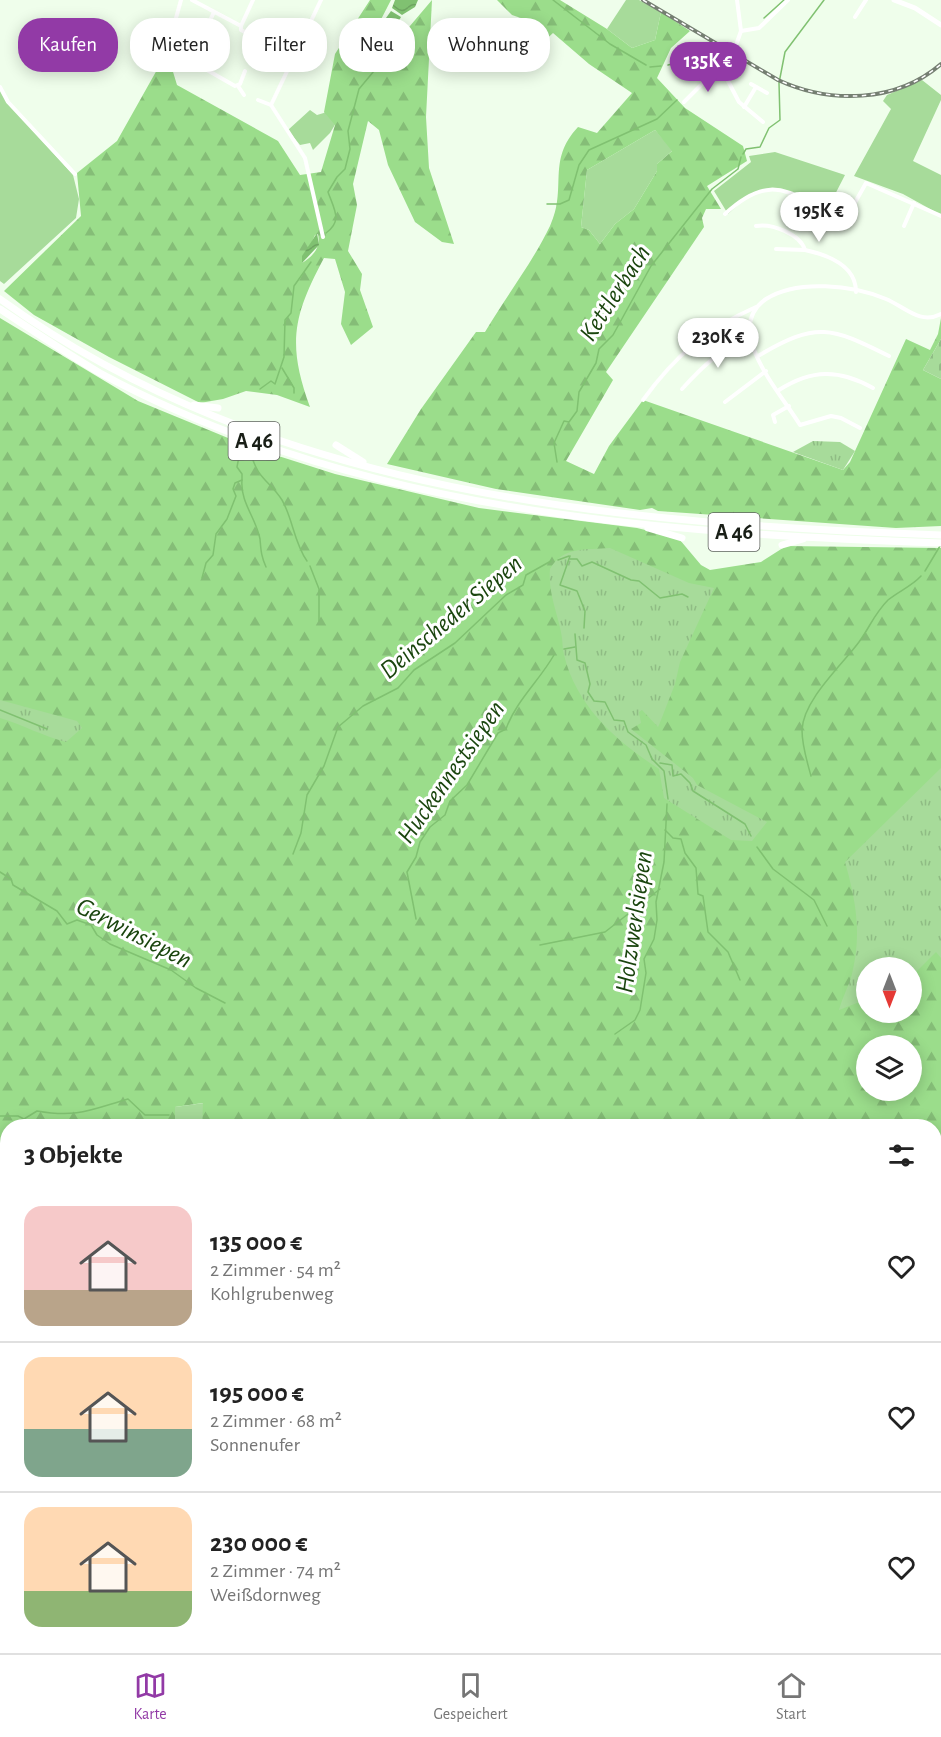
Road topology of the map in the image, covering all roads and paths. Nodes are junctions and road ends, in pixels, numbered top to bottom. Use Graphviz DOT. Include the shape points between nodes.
graph roads {
  1 [pos="181,0"];
  2 [pos="192,0"];
  3 [pos="253,0"];
  4 [pos="321,0"];
  5 [pos="737,0"];
  6 [pos="788,0"];
  7 [pos="866,0"];
  8 [pos="894,0"];
  9 [pos="216,14"];
  10 [pos="855,17"];
  11 [pos="175,18"];
  12 [pos="213,18"];
  13 [pos="941,25"];
  14 [pos="241,26"];
  15 [pos="242,31"];
  16 [pos="741,31"];
  17 [pos="212,72"];
  18 [pos="245,72"];
  19 [pos="728,74"];
  20 [pos="751,84"];
  21 [pos="238,86"];
  22 [pos="0,87"];
  23 [pos="756,87"];
  24 [pos="767,93"];
  25 [pos="244,95"];
  26 [pos="258,100"];
  27 [pos="684,102"];
  28 [pos="271,105"];
  29 [pos="744,107"];
  30 [pos="764,122"];
  31 [pos="75,174"];
  32 [pos="915,203"];
  33 [pos="725,214"];
  34 [pos="941,216"];
  35 [pos="756,226"];
  36 [pos="904,226"];
  37 [pos="323,237"];
  38 [pos="776,249"];
  39 [pos="806,250"];
  40 [pos="856,292"];
  41 [pos="1,305"];
  42 [pos="757,306"];
  43 [pos="941,314"];
  44 [pos="748,339"];
  45 [pos="758,356"];
  46 [pos="890,356"];
  47 [pos="766,371"];
  48 [pos="873,388"];
  49 [pos="682,389"];
  50 [pos="778,390"];
  51 [pos="156,392"];
  52 [pos="643,400"];
  53 [pos="725,402"];
  54 [pos="790,407"];
  55 [pos="218,408"];
  56 [pos="775,422"];
  57 [pos="860,428"];
  58 [pos="336,445"];
  59 [pos="381,471"];
  60 [pos="629,523"];
  61 [pos="941,535"];
  62 [pos="682,538"];
  63 [pos="921,538"];
  64 [pos="839,539"];
  65 [pos="941,543"];
  66 [pos="782,545"];
  1 -- 11 [label="street"];
  2 -- 9 [label="street"];
  3 -- 14 [label="street"];
  4 -- 28 [label="street"];
  5 -- 16 [label="street"];
  6 -- 16 [label="street" via="759,28"];
  7 -- 10 [label="street"];
  8 -- 13 [label="street"];
  9 -- 12 [label="street"];
  9 -- 14 [label="street"];
  14 -- 15 [label="street"];
  16 -- 19 [label="street"];
  17 -- 21 [label="street" via="219,79"];
  18 -- 21 [label="street"];
  19 -- 27 [label="street" via="706,80"];
  19 -- 29 [label="street" via="730,90"];
  20 -- 23 [label="street"];
  21 -- 25 [label="street"];
  22 -- 31 [label="street" via="8,102"];
  23 -- 24 [label="street"];
  23 -- 29 [label="street"];
  26 -- 28 [label="street"];
  28 -- 37 [label="street" via="305,158"];
  29 -- 30 [label="street"];
  32 -- 33 [label="street" via="866,183 848,215 795,194 767,190 747,196"];
  32 -- 34 [label="street"];
  32 -- 36 [label="street"];
  35 -- 39 [label="street" via="796,236"];
  38 -- 39 [label="street"];
  39 -- 40 [label="street" via="846,267 854,277"];
  40 -- 42 [label="street" via="800,285"];
  40 -- 43 [label="street" via="886,299 920,317"];
  41 -- 51 [label="highway, A 46"];
  41 -- 60 [label="highway, A 46" via="102,373 246,438 346,470 493,505"];
  42 -- 44 [label="street" via="749,321"];
  42 -- 52 [label="street" via="680,353"];
  44 -- 45 [label="street"];
  44 -- 49 [label="street" via="713,359"];
  45 -- 46 [label="street" via="792,338 826,331 848,336"];
  45 -- 47 [label="street"];
  47 -- 50 [label="street"];
  47 -- 53 [label="street"];
  48 -- 50 [label="street" via="847,376 827,373 807,375"];
  50 -- 54 [label="street"];
  51 -- 55 [label="highway" via="197,406"];
  51 -- 59 [label="highway, A 46" via="243,428"];
  54 -- 56 [label="street" via="773,415"];
  54 -- 57 [label="street" via="802,426 835,416"];
  58 -- 59 [label="highway"];
  59 -- 63 [label="highway, A 46" via="493,495 652,518"];
  60 -- 62 [label="highway"];
  60 -- 64 [label="highway, A 46"];
  61 -- 63 [label="highway, A 46"];
  63 -- 64 [label="highway, A 46"];
  63 -- 65 [label="highway, A 46"];
  64 -- 66 [label="highway" via="801,539"];
}
